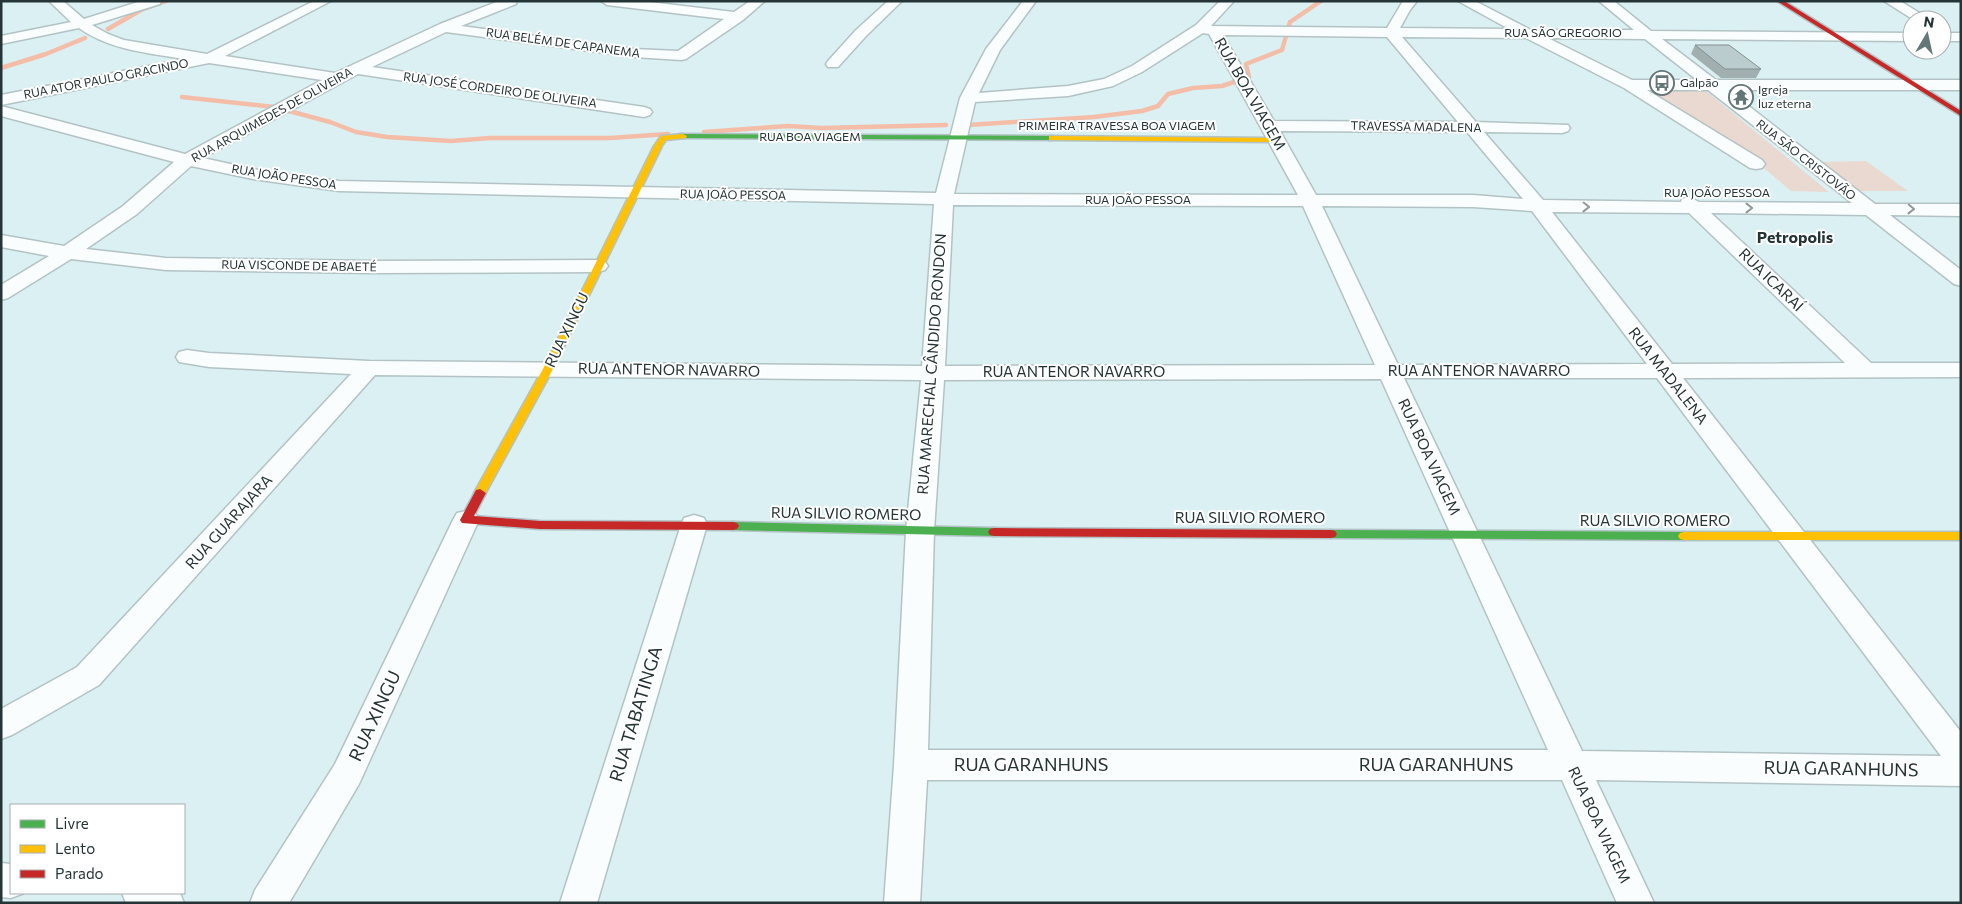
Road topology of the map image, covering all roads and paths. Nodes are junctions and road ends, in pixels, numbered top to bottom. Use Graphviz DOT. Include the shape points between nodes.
graph roads {
  1 [pos="55,1"];
  2 [pos="155,1"];
  3 [pos="325,1"];
  4 [pos="511,1"];
  5 [pos="607,1"];
  6 [pos="758,1"];
  7 [pos="896,1"];
  8 [pos="1030,1"];
  9 [pos="1228,1"];
  10 [pos="1411,1"];
  11 [pos="1464,1"];
  12 [pos="1606,1"];
  13 [pos="1780,1"];
  14 [pos="1890,1"];
  15 [pos="1906,10"];
  16 [pos="738,16"];
  17 [pos="82,24"];
  18 [pos="444,27"];
  19 [pos="1207,30"];
  20 [pos="1390,33"];
  21 [pos="1523,33"];
  22 [pos="1646,34"];
  23 [pos="1836,36"];
  24 [pos="1902,37"];
  25 [pos="1,40"];
  26 [pos="210,58"];
  27 [pos="832,64"];
  28 [pos="355,69"];
  29 [pos="337,78"];
  30 [pos="1629,85"];
  31 [pos="1710,85"];
  32 [pos="1914,85"];
  33 [pos="1961,85"];
  34 [pos="968,98"];
  35 [pos="1,100"];
  36 [pos="1,111"];
  37 [pos="644,112"];
  38 [pos="1961,114"];
  39 [pos="1473,128"];
  40 [pos="1562,128"];
  41 [pos="1273,133"];
  42 [pos="664,138"];
  43 [pos="957,138"];
  44 [pos="187,160"];
  45 [pos="1756,164"];
  46 [pos="636,193"];
  47 [pos="1676,193"];
  48 [pos="1848,194"];
  49 [pos="1961,194"];
  50 [pos="944,199"];
  51 [pos="1532,199"];
  52 [pos="1310,201"];
  53 [pos="1696,208"];
  54 [pos="1869,209"];
  55 [pos="1961,210"];
  56 [pos="1,240"];
  57 [pos="67,253"];
  58 [pos="598,266"];
  59 [pos="1961,280"];
  60 [pos="1,294"];
  61 [pos="187,357"];
  62 [pos="370,368"];
  63 [pos="548,369"];
  64 [pos="1388,370"];
  65 [pos="1865,370"];
  66 [pos="1961,370"];
  67 [pos="1664,371"];
  68 [pos="933,373"];
  69 [pos="466,520"];
  70 [pos="694,525"];
  71 [pos="920,531"];
  72 [pos="1465,535"];
  73 [pos="1961,536"];
  74 [pos="1792,537"];
  75 [pos="1,725"];
  76 [pos="1961,757"];
  77 [pos="1571,765"];
  78 [pos="911,766"];
  79 [pos="1961,771"];
  80 [pos="143,894"];
  81 [pos="166,903"];
  82 [pos="268,903"];
  83 [pos="578,903"];
  84 [pos="902,903"];
  85 [pos="1636,903"];
  1 -- 17 [label="street"];
  2 -- 17 [label="street"];
  3 -- 26 [label="street"];
  4 -- 18 [label="street, RUA ARQUIMEDES DE OLIVEIRA"];
  5 -- 16 [label="street"];
  6 -- 16 [label="street"];
  7 -- 27 [label="street"];
  8 -- 34 [label="street, RUA MARECHAL CÂNDIDO RONDON" via="993,49"];
  9 -- 19 [label="street"];
  10 -- 20 [label="street"];
  11 -- 21 [label="street"];
  12 -- 22 [label="street, RUA SÃO CRISTOVÃO"];
  13 -- 23 [label="street"];
  14 -- 15 [label="street"];
  16 -- 18 [label="street, RUA BELÉM DE CAPANEMA" via="681,56 634,53"];
  17 -- 25 [label="street"];
  17 -- 26 [label="street" via="114,42"];
  18 -- 28 [label="street, RUA ARQUIMEDES DE OLIVEIRA"];
  19 -- 20 [label="street, RUA SÃO GREGORIO"];
  19 -- 34 [label="street" via="1108,83 1068,91"];
  19 -- 41 [label="street, RUA BOA VIAGEM" via="1242,79"];
  20 -- 21 [label="street, RUA SÃO GREGORIO"];
  20 -- 39 [label="street, RUA MADALENA"];
  21 -- 22 [label="street, RUA SÃO GREGORIO"];
  21 -- 30 [label="street"];
  22 -- 23 [label="street, RUA SÃO GREGORIO"];
  22 -- 31 [label="street, RUA SÃO CRISTOVÃO"];
  23 -- 24 [label="street, RUA SÃO GREGORIO"];
  23 -- 32 [label="street"];
  26 -- 29 [label="street"];
  26 -- 35 [label="street, RUA ATOR PAULO GRACINDO"];
  28 -- 29 [label="street, RUA ARQUIMEDES DE OLIVEIRA"];
  28 -- 37 [label="street, RUA JOSÉ CORDEIRO DE OLIVEIRA"];
  29 -- 44 [label="street, RUA ARQUIMEDES DE OLIVEIRA"];
  30 -- 31 [label="street"];
  30 -- 45 [label="street"];
  31 -- 32 [label="street"];
  31 -- 48 [label="street, RUA SÃO CRISTOVÃO"];
  32 -- 33 [label="street"];
  32 -- 38 [label="street"];
  34 -- 43 [label="street, RUA MARECHAL CÂNDIDO RONDON"];
  36 -- 44 [label="street, RUA JOÃO PESSOA"];
  39 -- 40 [label="street, TRAVESSA MADALENA"];
  39 -- 41 [label="street, TRAVESSA MADALENA"];
  39 -- 51 [label="street, RUA MADALENA"];
  41 -- 43 [label="street, PRIMEIRA TRAVESSA BOA VIAGEM"];
  41 -- 52 [label="street, RUA BOA VIAGEM"];
  42 -- 43 [label="street, RUA BOA VIAGEM"];
  42 -- 46 [label="street, RUA XINGU"];
  43 -- 50 [label="street, RUA MARECHAL CÂNDIDO RONDON"];
  44 -- 46 [label="street, RUA JOÃO PESSOA" via="339,186"];
  44 -- 57 [label="street, RUA ARQUIMEDES DE OLIVEIRA" via="130,210"];
  46 -- 50 [label="street, RUA JOÃO PESSOA"];
  46 -- 58 [label="street, RUA XINGU"];
  47 -- 48 [label="street, RUA JOÃO PESSOA"];
  47 -- 51 [label="street, RUA JOÃO PESSOA"];
  47 -- 53 [label="street, RUA ICARAÍ"];
  48 -- 49 [label="street, RUA JOÃO PESSOA"];
  48 -- 54 [label="street, RUA SÃO CRISTOVÃO"];
  50 -- 52 [label="street, RUA JOÃO PESSOA"];
  50 -- 68 [label="street, RUA MARECHAL CÂNDIDO RONDON"];
  51 -- 52 [label="street, RUA JOÃO PESSOA"];
  51 -- 53 [label="street, RUA JOÃO PESSOA, one-way"];
  51 -- 67 [label="street, RUA MADALENA"];
  52 -- 64 [label="street, RUA BOA VIAGEM"];
  53 -- 54 [label="street, RUA JOÃO PESSOA, one-way"];
  53 -- 65 [label="street, RUA ICARAÍ"];
  54 -- 55 [label="street, RUA JOÃO PESSOA, one-way"];
  54 -- 59 [label="street, RUA SÃO CRISTOVÃO"];
  56 -- 57 [label="street, RUA VISCONDE DE ABAETÉ"];
  57 -- 58 [label="street, RUA VISCONDE DE ABAETÉ" via="166,264"];
  57 -- 60 [label="street, RUA ARQUIMEDES DE OLIVEIRA"];
  58 -- 63 [label="street, RUA XINGU"];
  61 -- 62 [label="street, RUA ANTENOR NAVARRO"];
  62 -- 63 [label="street, RUA ANTENOR NAVARRO"];
  62 -- 75 [label="street, RUA GUARAJARA" via="88,676"];
  63 -- 68 [label="street, RUA ANTENOR NAVARRO"];
  63 -- 69 [label="street, RUA XINGU"];
  64 -- 67 [label="street, RUA ANTENOR NAVARRO"];
  64 -- 68 [label="street, RUA ANTENOR NAVARRO"];
  64 -- 72 [label="street, RUA BOA VIAGEM"];
  65 -- 66 [label="street, RUA ANTENOR NAVARRO"];
  65 -- 67 [label="street, RUA ANTENOR NAVARRO"];
  67 -- 74 [label="street, RUA MADALENA"];
  68 -- 71 [label="street, RUA MARECHAL CÂNDIDO RONDON"];
  69 -- 70 [label="street, RUA SILVIO ROMERO" via="540,525"];
  69 -- 82 [label="street, RUA XINGU" via="347,774"];
  70 -- 71 [label="street, RUA SILVIO ROMERO"];
  70 -- 83 [label="street, RUA TABATINGA"];
  71 -- 72 [label="street, RUA SILVIO ROMERO"];
  71 -- 78 [label="street, RUA MARECHAL CÂNDIDO RONDON"];
  72 -- 74 [label="street, RUA SILVIO ROMERO"];
  72 -- 77 [label="street, RUA BOA VIAGEM"];
  73 -- 74 [label="street, RUA SILVIO ROMERO"];
  74 -- 76 [label="street, RUA MADALENA"];
  77 -- 78 [label="street, RUA GARANHUNS"];
  77 -- 79 [label="street, RUA GARANHUNS"];
  77 -- 85 [label="street, RUA BOA VIAGEM"];
  78 -- 84 [label="street, RUA MARECHAL CÂNDIDO RONDON"];
  80 -- 81 [label="street"];
}
